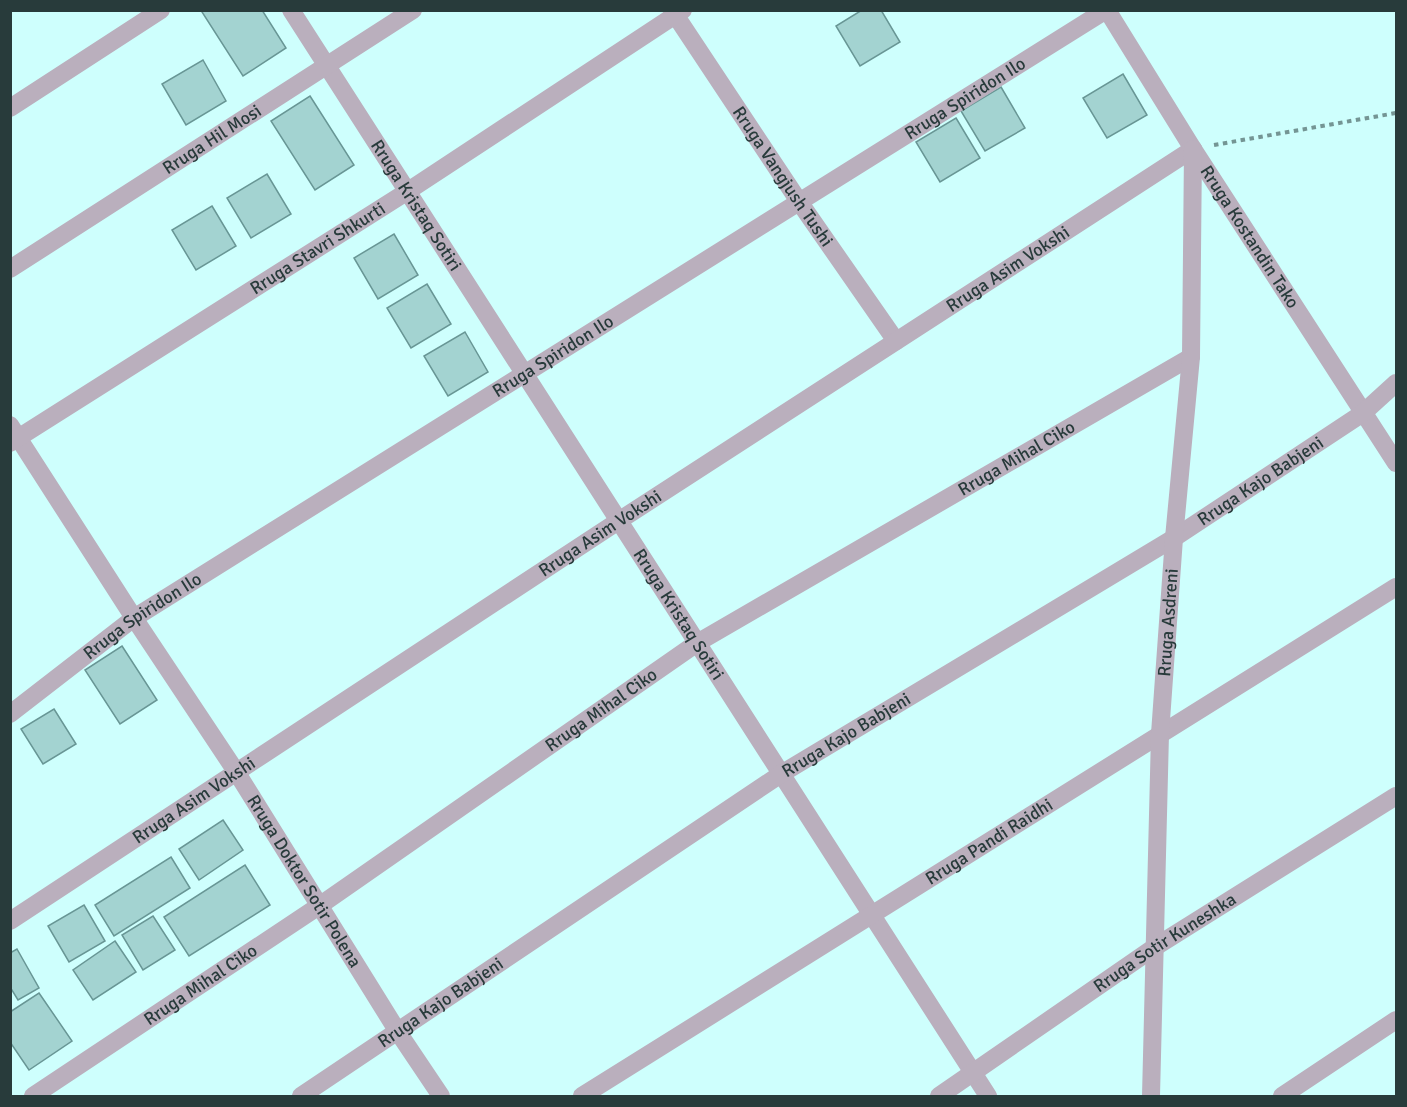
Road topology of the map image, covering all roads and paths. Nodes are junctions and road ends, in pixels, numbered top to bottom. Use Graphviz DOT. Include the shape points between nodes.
graph roads {
  1 [pos="161,10"];
  2 [pos="291,10"];
  3 [pos="413,10"];
  4 [pos="1106,10"];
  5 [pos="677,12"];
  6 [pos="327,66"];
  7 [pos="10,108"];
  8 [pos="1396,113"];
  9 [pos="1193,149"];
  10 [pos="408,191"];
  11 [pos="800,203"];
  12 [pos="10,269"];
  13 [pos="896,341"];
  14 [pos="1191,357"];
  15 [pos="525,374"];
  16 [pos="1396,383"];
  17 [pos="1363,412"];
  18 [pos="13,435"];
  19 [pos="1396,463"];
  20 [pos="620,520"];
  21 [pos="1173,538"];
  22 [pos="1396,587"];
  23 [pos="134,618"];
  24 [pos="697,643"];
  25 [pos="10,714"];
  26 [pos="1160,734"];
  27 [pos="237,773"];
  28 [pos="781,774"];
  29 [pos="1396,796"];
  30 [pos="319,906"];
  31 [pos="871,916"];
  32 [pos="10,921"];
  33 [pos="1155,947"];
  34 [pos="1396,1020"];
  35 [pos="398,1032"];
  36 [pos="974,1074"];
  37 [pos="33,1096"];
  38 [pos="301,1096"];
  39 [pos="441,1096"];
  40 [pos="582,1096"];
  41 [pos="939,1096"];
  42 [pos="988,1096"];
  43 [pos="1151,1096"];
  44 [pos="1282,1096"];
  1 -- 7 [label="street"];
  2 -- 6 [label="street, Rruga Kristaq Sotiri"];
  3 -- 6 [label="street, Rruga Hil Mosi"];
  4 -- 9 [label="street, Rruga Kostandin Tako"];
  4 -- 11 [label="street, Rruga Spiridon Ilo"];
  5 -- 10 [label="street, Rruga Stavri Shkurti"];
  5 -- 11 [label="street, Rruga Vangjush Tushi"];
  6 -- 10 [label="street, Rruga Kristaq Sotiri"];
  6 -- 12 [label="street, Rruga Hil Mosi"];
  8 -- 9 [label="path"];
  9 -- 13 [label="street, Rruga Asim Vokshi"];
  9 -- 14 [label="street, Rruga Asdreni"];
  9 -- 17 [label="street, Rruga Kostandin Tako"];
  10 -- 15 [label="street, Rruga Kristaq Sotiri"];
  10 -- 18 [label="street, Rruga Stavri Shkurti"];
  11 -- 13 [label="street, Rruga Vangjush Tushi"];
  11 -- 15 [label="street, Rruga Spiridon Ilo"];
  13 -- 20 [label="street, Rruga Asim Vokshi"];
  14 -- 21 [label="street, Rruga Asdreni"];
  14 -- 24 [label="street, Rruga Mihal Ciko"];
  15 -- 20 [label="street, Rruga Kristaq Sotiri"];
  15 -- 23 [label="street, Rruga Spiridon Ilo"];
  16 -- 17 [label="street, Rruga Kajo Babjeni"];
  17 -- 19 [label="street, Rruga Kostandin Tako"];
  17 -- 21 [label="street, Rruga Kajo Babjeni"];
  18 -- 23 [label="street, Rruga Doktor Sotir Polena"];
  20 -- 24 [label="street, Rruga Kristaq Sotiri"];
  20 -- 27 [label="street, Rruga Asim Vokshi"];
  21 -- 26 [label="street, Rruga Asdreni"];
  21 -- 28 [label="street, Rruga Kajo Babjeni"];
  22 -- 26 [label="street, Rruga Pandi Raidhi"];
  23 -- 25 [label="street, Rruga Spiridon Ilo"];
  23 -- 27 [label="street, Rruga Doktor Sotir Polena"];
  24 -- 28 [label="street, Rruga Kristaq Sotiri"];
  24 -- 30 [label="street, Rruga Mihal Ciko"];
  26 -- 31 [label="street, Rruga Pandi Raidhi"];
  26 -- 33 [label="street, Rruga Asdreni"];
  27 -- 30 [label="street, Rruga Doktor Sotir Polena"];
  27 -- 32 [label="street, Rruga Asim Vokshi"];
  28 -- 31 [label="street, Rruga Kristaq Sotiri"];
  28 -- 35 [label="street, Rruga Kajo Babjeni"];
  29 -- 33 [label="street, Rruga Sotir Kuneshka"];
  30 -- 35 [label="street, Rruga Doktor Sotir Polena"];
  30 -- 37 [label="street, Rruga Mihal Ciko"];
  31 -- 36 [label="street, Rruga Kristaq Sotiri"];
  31 -- 40 [label="street, Rruga Pandi Raidhi"];
  33 -- 36 [label="street, Rruga Sotir Kuneshka"];
  33 -- 43 [label="street, Rruga Asdreni"];
  34 -- 44 [label="street"];
  35 -- 38 [label="street, Rruga Kajo Babjeni"];
  35 -- 39 [label="street, Rruga Doktor Sotir Polena"];
  36 -- 41 [label="street, Rruga Sotir Kuneshka"];
  36 -- 42 [label="street, Rruga Kristaq Sotiri"];
}
